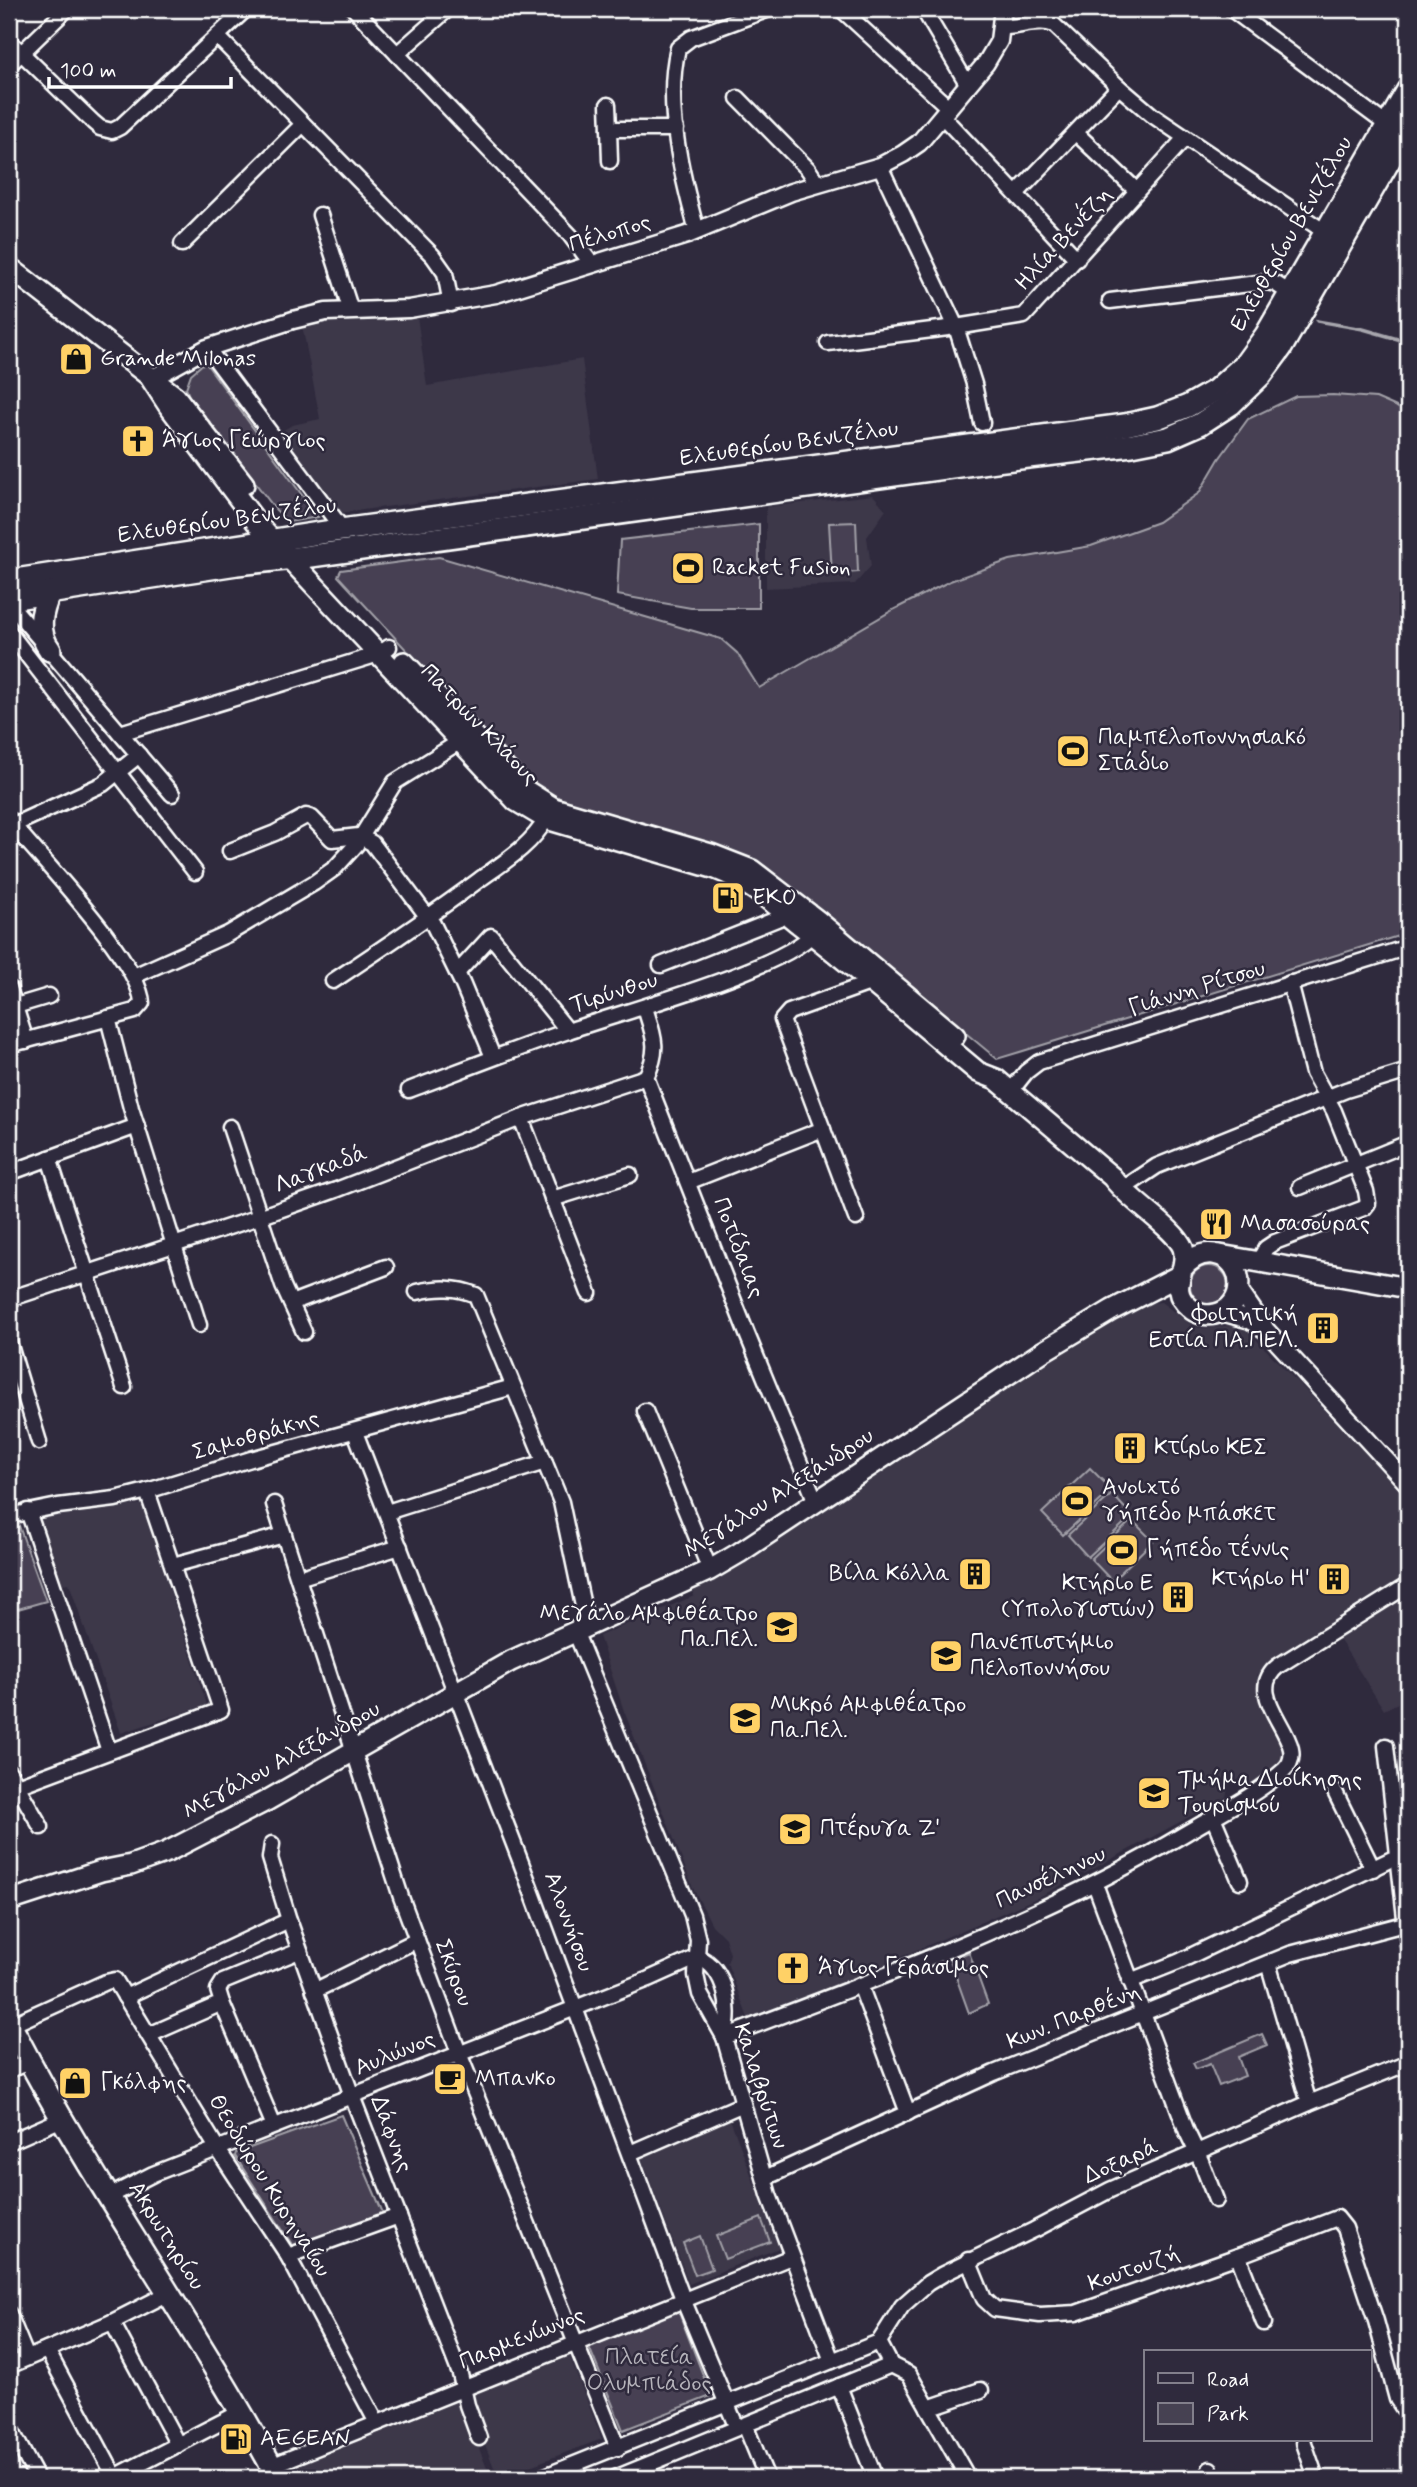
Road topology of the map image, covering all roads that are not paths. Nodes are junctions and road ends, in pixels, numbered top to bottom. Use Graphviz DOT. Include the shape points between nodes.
graph roads {
  1 [pos="67,9"];
  2 [pos="246,9"];
  3 [pos="354,9"];
  4 [pos="448,9"];
  5 [pos="769,9"];
  6 [pos="841,9"];
  7 [pos="923,9"];
  8 [pos="1003,9"];
  9 [pos="1231,9"];
  10 [pos="1002,27"];
  11 [pos="217,36"];
  12 [pos="9,41"];
  13 [pos="22,52"];
  14 [pos="397,54"];
  15 [pos="9,65"];
  16 [pos="968,85"];
  17 [pos="1119,87"];
  18 [pos="1408,90"];
  19 [pos="738,98"];
  20 [pos="608,105"];
  21 [pos="946,112"];
  22 [pos="303,124"];
  23 [pos="1387,125"];
  24 [pos="1408,128"];
  25 [pos="610,129"];
  26 [pos="676,129"];
  27 [pos="1076,133"];
  28 [pos="1185,138"];
  29 [pos="610,161"];
  30 [pos="880,166"];
  31 [pos="818,184"];
  32 [pos="1137,191"];
  33 [pos="1016,194"];
  34 [pos="320,215"];
  35 [pos="697,231"];
  36 [pos="1325,232"];
  37 [pos="182,244"];
  38 [pos="1077,259"];
  39 [pos="591,263"];
  40 [pos="9,267"];
  41 [pos="1290,293"];
  42 [pos="1110,301"];
  43 [pos="451,304"];
  44 [pos="351,311"];
  45 [pos="956,327"];
  46 [pos="828,343"];
  47 [pos="207,348"];
  48 [pos="151,379"];
  49 [pos="982,423"];
  50 [pos="343,530"];
  51 [pos="288,549"];
  52 [pos="9,581"];
  53 [pos="50,592"];
  54 [pos="9,601"];
  55 [pos="9,632"];
  56 [pos="50,650"];
  57 [pos="384,650"];
  58 [pos="120,733"];
  59 [pos="459,742"];
  60 [pos="139,755"];
  61 [pos="118,773"];
  62 [pos="172,794"];
  63 [pos="546,819"];
  64 [pos="10,824"];
  65 [pos="363,837"];
  66 [pos="230,851"];
  67 [pos="195,872"];
  68 [pos="788,915"];
  69 [pos="429,918"];
  70 [pos="815,927"];
  71 [pos="1408,947"];
  72 [pos="661,965"];
  73 [pos="457,973"];
  74 [pos="134,976"];
  75 [pos="333,981"];
  76 [pos="870,983"];
  77 [pos="1290,983"];
  78 [pos="9,988"];
  79 [pos="49,996"];
  80 [pos="12,1007"];
  81 [pos="645,1008"];
  82 [pos="108,1018"];
  83 [pos="568,1031"];
  84 [pos="26,1041"];
  85 [pos="9,1045"];
  86 [pos="493,1057"];
  87 [pos="1408,1071"];
  88 [pos="646,1076"];
  89 [pos="1004,1085"];
  90 [pos="409,1090"];
  91 [pos="1326,1098"];
  92 [pos="521,1118"];
  93 [pos="137,1126"];
  94 [pos="230,1127"];
  95 [pos="823,1129"];
  96 [pos="1408,1143"];
  97 [pos="49,1158"];
  98 [pos="1355,1165"];
  99 [pos="9,1173"];
  100 [pos="630,1175"];
  101 [pos="1112,1177"];
  102 [pos="688,1182"];
  103 [pos="1130,1184"];
  104 [pos="1300,1187"];
  105 [pos="552,1199"];
  106 [pos="259,1217"];
  107 [pos="856,1218"];
  108 [pos="174,1245"];
  109 [pos="1216,1255"];
  110 [pos="1258,1262"];
  111 [pos="386,1267"];
  112 [pos="1302,1270"];
  113 [pos="1181,1272"];
  114 [pos="87,1274"];
  115 [pos="1239,1286"];
  116 [pos="1408,1288"];
  117 [pos="417,1292"];
  118 [pos="589,1293"];
  119 [pos="1134,1298"];
  120 [pos="9,1299"];
  121 [pos="290,1303"];
  122 [pos="1189,1307"];
  123 [pos="1221,1312"];
  124 [pos="199,1325"];
  125 [pos="1267,1331"];
  126 [pos="304,1332"];
  127 [pos="9,1342"];
  128 [pos="124,1387"];
  129 [pos="513,1387"];
  130 [pos="16,1390"];
  131 [pos="645,1411"];
  132 [pos="355,1432"];
  133 [pos="39,1441"];
  134 [pos="545,1462"];
  135 [pos="1408,1483"];
  136 [pos="147,1491"];
  137 [pos="816,1502"];
  138 [pos="274,1504"];
  139 [pos="28,1511"];
  140 [pos="387,1512"];
  141 [pos="9,1516"];
  142 [pos="284,1535"];
  143 [pos="400,1547"];
  144 [pos="173,1565"];
  145 [pos="710,1570"];
  146 [pos="298,1578"];
  147 [pos="1408,1584"];
  148 [pos="581,1628"];
  149 [pos="456,1690"];
  150 [pos="1386,1746"];
  151 [pos="354,1749"];
  152 [pos="109,1751"];
  153 [pos="9,1772"];
  154 [pos="17,1786"];
  155 [pos="1335,1792"];
  156 [pos="1213,1817"];
  157 [pos="41,1827"];
  158 [pos="272,1844"];
  159 [pos="1398,1856"];
  160 [pos="1373,1868"];
  161 [pos="1240,1881"];
  162 [pos="1095,1884"];
  163 [pos="9,1901"];
  164 [pos="289,1920"];
  165 [pos="1407,1923"];
  166 [pos="417,1940"];
  167 [pos="1408,1945"];
  168 [pos="299,1951"];
  169 [pos="698,1957"];
  170 [pos="1268,1963"];
  171 [pos="1130,1981"];
  172 [pos="860,1985"];
  173 [pos="314,1991"];
  174 [pos="125,1997"];
  175 [pos="222,2003"];
  176 [pos="575,2008"];
  177 [pos="1143,2014"];
  178 [pos="10,2023"];
  179 [pos="149,2035"];
  180 [pos="724,2037"];
  181 [pos="459,2053"];
  182 [pos="29,2062"];
  183 [pos="1408,2063"];
  184 [pos="9,2070"];
  185 [pos="352,2096"];
  186 [pos="1309,2103"];
  187 [pos="743,2104"];
  188 [pos="908,2113"];
  189 [pos="62,2119"];
  190 [pos="274,2126"];
  191 [pos="9,2142"];
  192 [pos="218,2148"];
  193 [pos="630,2153"];
  194 [pos="1198,2153"];
  195 [pos="765,2178"];
  196 [pos="110,2196"];
  197 [pos="1216,2200"];
  198 [pos="399,2216"];
  199 [pos="288,2256"];
  200 [pos="1238,2256"];
  201 [pos="791,2257"];
  202 [pos="968,2260"];
  203 [pos="169,2293"];
  204 [pos="683,2299"];
  205 [pos="9,2314"];
  206 [pos="112,2322"];
  207 [pos="1264,2323"];
  208 [pos="576,2342"];
  209 [pos="879,2342"];
  210 [pos="47,2350"];
  211 [pos="27,2358"];
  212 [pos="831,2361"];
  213 [pos="891,2365"];
  214 [pos="9,2366"];
  215 [pos="839,2386"];
  216 [pos="464,2387"];
  217 [pos="981,2390"];
  218 [pos="727,2403"];
  219 [pos="928,2408"];
  220 [pos="1408,2410"];
  221 [pos="241,2412"];
  222 [pos="377,2423"];
  223 [pos="9,2426"];
  224 [pos="741,2426"];
  225 [pos="479,2438"];
  226 [pos="1304,2443"];
  227 [pos="177,2445"];
  228 [pos="618,2448"];
  229 [pos="274,2472"];
  230 [pos="651,2472"];
  231 [pos="37,2478"];
  232 [pos="114,2478"];
  233 [pos="540,2478"];
  234 [pos="614,2478"];
  235 [pos="767,2478"];
  236 [pos="875,2478"];
  237 [pos="968,2478"];
  238 [pos="1316,2478"];
  1 -- 13 [label="street"];
  2 -- 11 [label="street"];
  3 -- 14 [label="street"];
  4 -- 14 [label="street"];
  5 -- 26 [label="street" via="680,45"];
  6 -- 21 [label="street"];
  7 -- 16 [label="street"];
  8 -- 10 [label="street, Πέλοπος"];
  9 -- 23 [label="street"];
  10 -- 16 [label="street, Πέλοπος" via="995,50"];
  10 -- 17 [label="street" via="1051,23"];
  11 -- 13 [label="street" via="113,131 93,122"];
  11 -- 22 [label="street"];
  12 -- 13 [label="street"];
  13 -- 15 [label="street"];
  14 -- 39 [label="street" via="570,235"];
  16 -- 21 [label="street, Πέλοπος"];
  17 -- 27 [label="street"];
  17 -- 28 [label="street"];
  18 -- 23 [label="main road, Ελευθερίου Βενιζέλου"];
  19 -- 31 [label="street"];
  20 -- 25 [label="street"];
  21 -- 30 [label="street, Πέλοπος" via="911,149"];
  21 -- 33 [label="street"];
  22 -- 37 [label="street"];
  22 -- 43 [label="street" via="438,261"];
  23 -- 36 [label="main road, Ελευθερίου Βενιζέλου"];
  24 -- 51 [label="main road, Ελευθερίου Βενιζέλου" via="1261,375 1231,404 1168,438"];
  25 -- 26 [label="street"];
  25 -- 29 [label="street"];
  26 -- 35 [label="street" via="682,177"];
  27 -- 32 [label="street"];
  27 -- 33 [label="street"];
  28 -- 32 [label="street, Ηλία Βενέζη"];
  28 -- 36 [label="street"];
  30 -- 31 [label="street, Πέλοπος"];
  30 -- 45 [label="street"];
  31 -- 35 [label="street, Πέλοπος"];
  32 -- 38 [label="street, Ηλία Βενέζη"];
  33 -- 38 [label="street"];
  34 -- 44 [label="street"];
  35 -- 39 [label="street, Πέλοπος"];
  36 -- 41 [label="main road, Ελευθερίου Βενιζέλου"];
  38 -- 45 [label="street, Ηλία Βενέζη" via="1024,316"];
  39 -- 43 [label="street, Πέλοπος" via="496,295"];
  40 -- 48 [label="main road, Πατρών Κλάους"];
  41 -- 42 [label="street" via="1266,282"];
  41 -- 50 [label="main road, Ελευθερίου Βενιζέλου" via="1245,364 1216,390 1157,418"];
  43 -- 44 [label="street, Πέλοπος"];
  44 -- 47 [label="street, Πέλοπος" via="313,314"];
  45 -- 46 [label="street, Ηλία Βενέζη"];
  45 -- 49 [label="street"];
  47 -- 48 [label="street, Πέλοπος"];
  47 -- 50 [label="street"];
  48 -- 51 [label="main road, Πατρών Κλάους" via="183,404"];
  50 -- 51 [label="main road, Ελευθερίου Βενιζέλου"];
  51 -- 52 [label="main road, Ελευθερίου Βενιζέλου"];
  51 -- 53 [label="main road, Ελευθερίου Βενιζέλου"];
  51 -- 57 [label="main road, Πατρών Κλάους"];
  53 -- 54 [label="main road, Ελευθερίου Βενιζέλου"];
  53 -- 56 [label="main road" via="40,629"];
  54 -- 56 [label="street"];
  55 -- 61 [label="street"];
  56 -- 58 [label="street"];
  57 -- 58 [label="street"];
  57 -- 59 [label="main road, Πατρών Κλάους"];
  57 -- 70 [label="main road, Πατρών Κλάους" via="535,797 554,808 735,862 756,873"];
  58 -- 60 [label="street"];
  59 -- 63 [label="main road, Πατρών Κλάους" via="526,809"];
  59 -- 65 [label="street" via="395,782"];
  60 -- 61 [label="street"];
  60 -- 62 [label="street"];
  61 -- 64 [label="street" via="103,784"];
  61 -- 67 [label="street"];
  63 -- 68 [label="main road, Πατρών Κλάους" via="727,873"];
  63 -- 69 [label="street" via="532,840"];
  64 -- 74 [label="street"];
  65 -- 66 [label="street" via="332,839 306,816"];
  65 -- 69 [label="street" via="377,848"];
  65 -- 74 [label="street" via="335,868 295,896 228,934"];
  68 -- 70 [label="main road, Πατρών Κλάους"];
  68 -- 72 [label="street"];
  69 -- 73 [label="street"];
  69 -- 75 [label="street"];
  70 -- 76 [label="main road, Πατρών Κλάους"];
  70 -- 81 [label="street, Τιρύνθου" via="796,946 747,970"];
  70 -- 89 [label="main road, Πατρών Κλάους" via="987,1063"];
  71 -- 77 [label="street, Γιάννη Ρίτσου"];
  73 -- 83 [label="street" via="491,936"];
  73 -- 86 [label="street"];
  74 -- 82 [label="street" via="142,1003 135,1011"];
  76 -- 89 [label="main road, Πατρών Κλάους" via="978,1072"];
  76 -- 95 [label="street" via="789,1012 782,1020"];
  77 -- 89 [label="street, Γιάννη Ρίτσου" via="1039,1062"];
  77 -- 91 [label="street" via="1313,1073"];
  78 -- 80 [label="street"];
  79 -- 80 [label="street"];
  80 -- 84 [label="street"];
  81 -- 83 [label="street, Τιρύνθου"];
  81 -- 88 [label="street" via="655,1046"];
  82 -- 84 [label="street"];
  82 -- 93 [label="street"];
  83 -- 86 [label="street, Τιρύνθου"];
  84 -- 85 [label="street"];
  86 -- 90 [label="street, Τιρύνθου"];
  87 -- 91 [label="street"];
  88 -- 92 [label="street, Λαγκαδά"];
  88 -- 102 [label="street, Ποτίδαιας"];
  89 -- 101 [label="main road, Πατρών Κλάους"];
  91 -- 98 [label="street"];
  91 -- 103 [label="street" via="1157,1166"];
  92 -- 105 [label="street"];
  92 -- 106 [label="street, Λαγκαδά"];
  93 -- 97 [label="street"];
  93 -- 108 [label="street"];
  94 -- 106 [label="street"];
  95 -- 102 [label="street"];
  95 -- 107 [label="street"];
  96 -- 98 [label="street"];
  97 -- 99 [label="street"];
  97 -- 114 [label="street"];
  98 -- 104 [label="street"];
  98 -- 110 [label="street" via="1368,1196 1364,1208 1275,1242"];
  100 -- 105 [label="street"];
  101 -- 103 [label="main road"];
  101 -- 113 [label="main road" via="1176,1239 1183,1251"];
  102 -- 137 [label="street, Ποτίδαιας"];
  103 -- 109 [label="main road"];
  105 -- 118 [label="street"];
  106 -- 108 [label="street, Λαγκαδά"];
  106 -- 121 [label="street"];
  108 -- 114 [label="street, Λαγκαδά"];
  108 -- 124 [label="street"];
  109 -- 110 [label="main road"];
  109 -- 113 [label="main road" via="1192,1259"];
  109 -- 115 [label="main road" via="1235,1268"];
  110 -- 112 [label="main road"];
  111 -- 121 [label="street"];
  112 -- 115 [label="main road" via="1263,1270 1247,1276"];
  112 -- 116 [label="main road"];
  113 -- 119 [label="main road, Μεγάλου Αλεξάνδρου"];
  113 -- 122 [label="main road" via="1178,1289"];
  114 -- 120 [label="street, Λαγκαδά"];
  114 -- 128 [label="street"];
  115 -- 123 [label="main road" via="1235,1301"];
  115 -- 125 [label="street"];
  117 -- 129 [label="street, Καλαβρύτων" via="439,1287 476,1295"];
  119 -- 122 [label="main road" via="1160,1295"];
  119 -- 137 [label="main road, Μεγάλου Αλεξάνδρου" via="1042,1352"];
  121 -- 126 [label="street"];
  122 -- 123 [label="main road" via="1208,1315"];
  123 -- 125 [label="street" via="1250,1320"];
  125 -- 135 [label="street"];
  127 -- 130 [label="street"];
  129 -- 132 [label="street, Σαμοθράκης"];
  129 -- 134 [label="street, Καλαβρύτων"];
  130 -- 133 [label="street"];
  131 -- 145 [label="street"];
  132 -- 136 [label="street, Σαμοθράκης"];
  132 -- 140 [label="street, Αλοννήσου"];
  134 -- 140 [label="street"];
  134 -- 148 [label="street, Καλαβρύτων" via="565,1513"];
  136 -- 139 [label="street, Σαμοθράκης"];
  136 -- 144 [label="street"];
  137 -- 145 [label="main road, Μεγάλου Αλεξάνδρου"];
  138 -- 142 [label="street, Σκύρου"];
  139 -- 141 [label="street, Σαμοθράκης"];
  139 -- 152 [label="street"];
  140 -- 143 [label="street, Αλοννήσου"];
  142 -- 144 [label="street"];
  142 -- 146 [label="street, Σκύρου"];
  143 -- 146 [label="street"];
  143 -- 149 [label="street, Αλοννήσου"];
  144 -- 152 [label="street" via="221,1710"];
  145 -- 148 [label="main road, Μεγάλου Αλεξάνδρου"];
  146 -- 151 [label="street, Σκύρου"];
  147 -- 156 [label="street, Πανσέληνου" via="1269,1674 1269,1699 1292,1747 1291,1762"];
  148 -- 149 [label="main road, Μεγάλου Αλεξάνδρου"];
  148 -- 169 [label="street, Καλαβρύτων" via="689,1905"];
  149 -- 151 [label="main road, Μεγάλου Αλεξάνδρου"];
  149 -- 176 [label="street, Αλοννήσου"];
  150 -- 159 [label="street"];
  151 -- 163 [label="main road, Μεγάλου Αλεξάνδρου" via="167,1852"];
  151 -- 166 [label="street, Σκύρου"];
  152 -- 154 [label="street"];
  153 -- 154 [label="street"];
  154 -- 157 [label="street"];
  155 -- 160 [label="street"];
  156 -- 161 [label="street"];
  156 -- 162 [label="street, Πανσέληνου"];
  158 -- 164 [label="street, Δάφνης" via="270,1858"];
  159 -- 160 [label="street"];
  159 -- 165 [label="street"];
  160 -- 171 [label="street"];
  162 -- 171 [label="street"];
  162 -- 172 [label="street, Πανσέληνου"];
  164 -- 168 [label="street, Δάφνης"];
  164 -- 174 [label="street"];
  165 -- 167 [label="street"];
  165 -- 170 [label="street, Κων. Παρθένη"];
  166 -- 173 [label="street"];
  166 -- 181 [label="street, Σκύρου"];
  168 -- 173 [label="street, Δάφνης"];
  168 -- 175 [label="street" via="223,1982 218,1990"];
  169 -- 176 [label="street, Αυλώνος"];
  169 -- 180 [label="street, Καλαβρύτων" via="700,1994"];
  169 -- 180 [label="street" via="714,1968 724,1992 729,2016"];
  170 -- 177 [label="street, Κων. Παρθένη"];
  170 -- 186 [label="street"];
  171 -- 177 [label="street"];
  172 -- 180 [label="street, Πανσέληνου"];
  172 -- 188 [label="street"];
  173 -- 185 [label="street, Δάφνης"];
  174 -- 178 [label="street, Θεοδώρου Κυρηναίου" via="113,1980"];
  174 -- 179 [label="street, Θεοδώρου Κυρηναίου"];
  175 -- 179 [label="street"];
  175 -- 190 [label="street"];
  176 -- 181 [label="street, Αυλώνος"];
  176 -- 193 [label="street, Αλοννήσου"];
  177 -- 188 [label="street, Κων. Παρθένη"];
  177 -- 194 [label="street"];
  178 -- 182 [label="main road, Ακρωτηρίου"];
  179 -- 192 [label="street, Θεοδώρου Κυρηναίου"];
  180 -- 187 [label="street, Καλαβρύτων"];
  181 -- 185 [label="street, Αυλώνος"];
  181 -- 208 [label="street, Σκύρου"];
  182 -- 184 [label="street"];
  182 -- 189 [label="main road, Ακρωτηρίου"];
  183 -- 186 [label="street, Δοξαρά"];
  185 -- 190 [label="street, Αυλώνος"];
  185 -- 198 [label="street, Δάφνης"];
  186 -- 194 [label="street, Δοξαρά"];
  187 -- 193 [label="street"];
  187 -- 195 [label="street, Καλαβρύτων"];
  188 -- 195 [label="street, Κων. Παρθένη"];
  189 -- 191 [label="street"];
  189 -- 196 [label="main road, Ακρωτηρίου"];
  190 -- 192 [label="street, Αυλώνος"];
  192 -- 196 [label="street, Αυλώνος"];
  192 -- 199 [label="street, Θεοδώρου Κυρηναίου"];
  193 -- 204 [label="street, Αλοννήσου"];
  194 -- 197 [label="street"];
  194 -- 202 [label="street, Δοξαρά" via="1110,2190"];
  195 -- 201 [label="street, Καλαβρύτων"];
  196 -- 203 [label="main road, Ακρωτηρίου"];
  198 -- 199 [label="street"];
  198 -- 216 [label="street, Δάφνης"];
  199 -- 222 [label="street, Θεοδώρου Κυρηναίου"];
  200 -- 202 [label="street, Κουτουζή" via="1083,2311 1047,2315 991,2307"];
  200 -- 207 [label="street"];
  200 -- 220 [label="street, Κουτουζή" via="1337,2218 1345,2228 1371,2305 1397,2399"];
  201 -- 204 [label="street, Παρμενίωνος"];
  201 -- 212 [label="street, Καλαβρύτων"];
  202 -- 209 [label="street, Δοξαρά" via="908,2300"];
  203 -- 206 [label="street"];
  203 -- 221 [label="main road, Ακρωτηρίου"];
  204 -- 208 [label="street, Παρμενίωνος"];
  204 -- 218 [label="street, Αλοννήσου"];
  205 -- 211 [label="street"];
  206 -- 210 [label="street"];
  206 -- 227 [label="street"];
  208 -- 216 [label="street, Παρμενίωνος"];
  208 -- 228 [label="street, Σκύρου"];
  209 -- 212 [label="street"];
  209 -- 213 [label="street"];
  210 -- 211 [label="street"];
  210 -- 232 [label="street"];
  211 -- 214 [label="street"];
  212 -- 218 [label="street"];
  213 -- 215 [label="street"];
  213 -- 219 [label="street" via="909,2374"];
  215 -- 224 [label="street"];
  215 -- 236 [label="street"];
  216 -- 222 [label="street, Παρμενίωνος"];
  216 -- 225 [label="street, Δάφνης"];
  217 -- 219 [label="street"];
  218 -- 224 [label="street, Αλοννήσου"];
  218 -- 228 [label="street"];
  219 -- 237 [label="street"];
  221 -- 227 [label="street"];
  221 -- 229 [label="main road, Ακρωτηρίου"];
  222 -- 229 [label="street, Παρμενίωνος"];
  223 -- 231 [label="street"];
  224 -- 230 [label="street"];
  224 -- 235 [label="street, Αλοννήσου"];
  226 -- 238 [label="street"];
  227 -- 232 [label="street"];
  228 -- 233 [label="street"];
  230 -- 234 [label="street"];
}
